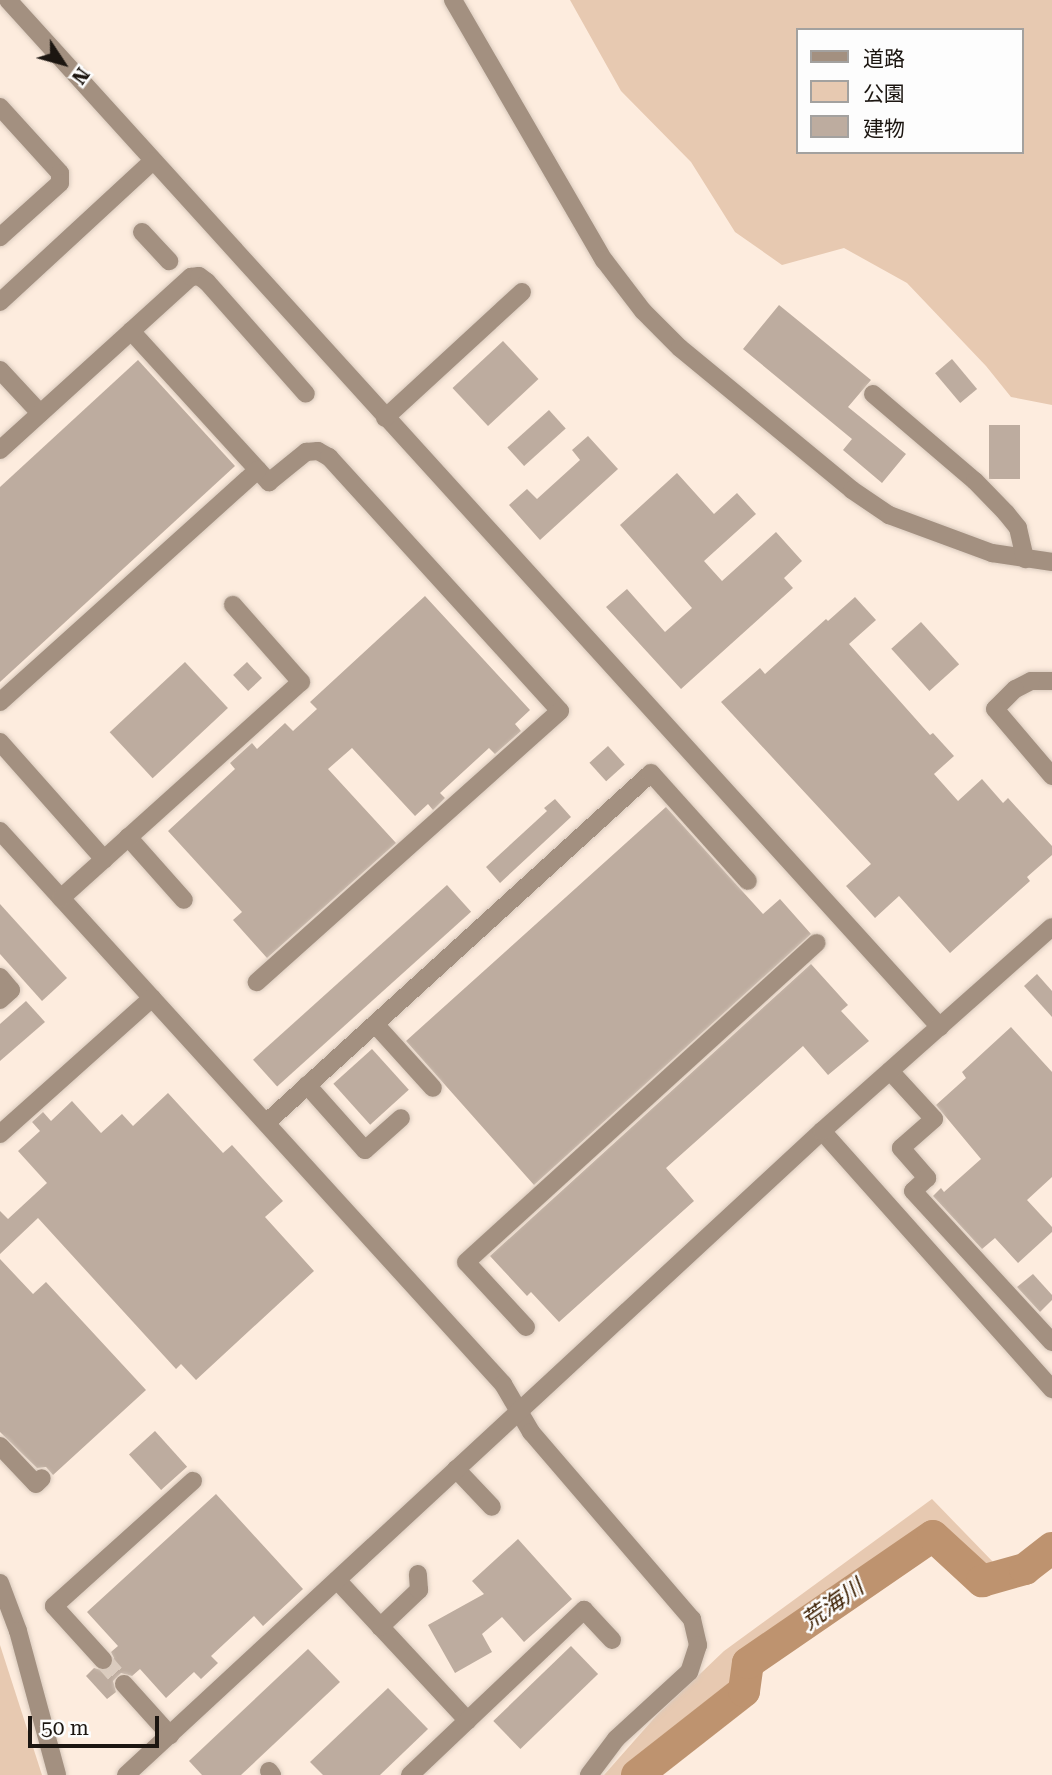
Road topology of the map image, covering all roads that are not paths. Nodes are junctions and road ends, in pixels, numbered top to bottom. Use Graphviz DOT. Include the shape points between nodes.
graph roads {
  1 [pos="8,0"];
  2 [pos="453,0"];
  3 [pos="0,107"];
  4 [pos="153,161"];
  5 [pos="142,232"];
  6 [pos="0,237"];
  7 [pos="169,261"];
  8 [pos="522,292"];
  9 [pos="0,302"];
  10 [pos="131,331"];
  11 [pos="0,370"];
  12 [pos="306,394"];
  13 [pos="873,394"];
  14 [pos="40,414"];
  15 [pos="385,418"];
  16 [pos="0,450"];
  17 [pos="258,470"];
  18 [pos="1025,559"];
  19 [pos="1052,562"];
  20 [pos="233,605"];
  21 [pos="1052,681"];
  22 [pos="0,702"];
  23 [pos="0,742"];
  24 [pos="1052,776"];
  25 [pos="0,831"];
  26 [pos="128,838"];
  27 [pos="6,850"];
  28 [pos="104,859"];
  29 [pos="748,881"];
  30 [pos="61,898"];
  31 [pos="184,900"];
  32 [pos="1052,927"];
  33 [pos="817,943"];
  34 [pos="0,977"];
  35 [pos="257,982"];
  36 [pos="152,998"];
  37 [pos="0,1000"];
  38 [pos="375,1024"];
  39 [pos="940,1027"];
  40 [pos="890,1070"];
  41 [pos="307,1085"];
  42 [pos="433,1088"];
  43 [pos="401,1118"];
  44 [pos="266,1123"];
  45 [pos="822,1132"];
  46 [pos="0,1134"];
  47 [pos="526,1327"];
  48 [pos="1052,1342"];
  49 [pos="1052,1389"];
  50 [pos="521,1409"];
  51 [pos="0,1447"];
  52 [pos="456,1469"];
  53 [pos="42,1478"];
  54 [pos="193,1481"];
  55 [pos="492,1507"];
  56 [pos="418,1574"];
  57 [pos="337,1580"];
  58 [pos="0,1583"];
  59 [pos="380,1627"];
  60 [pos="612,1640"];
  61 [pos="103,1660"];
  62 [pos="124,1684"];
  63 [pos="468,1721"];
  64 [pos="170,1735"];
  65 [pos="57,1775"];
  66 [pos="126,1775"];
  67 [pos="410,1775"];
  68 [pos="589,1775"];
  1 -- 4 [label="street"];
  2 -- 18 [label="street" via="604,260 643,311 680,348 852,490 889,515 957,541"];
  3 -- 6 [label="street" via="60,173 60,183"];
  4 -- 9 [label="street"];
  4 -- 15 [label="street"];
  5 -- 7 [label="street"];
  8 -- 15 [label="street"];
  10 -- 12 [label="street" via="191,277 199,276"];
  10 -- 14 [label="street"];
  10 -- 17 [label="street"];
  11 -- 14 [label="street"];
  13 -- 18 [label="street" via="1006,513 1018,528"];
  14 -- 16 [label="street"];
  15 -- 39 [label="street"];
  17 -- 22 [label="street"];
  17 -- 35 [label="street" via="269,482 306,452 318,451 329,457 560,711"];
  18 -- 19 [label="street"];
  20 -- 26 [label="street" via="301,682"];
  21 -- 24 [label="street" via="1031,681 1015,689 995,709"];
  23 -- 28 [label="street"];
  25 -- 27 [label="street"];
  26 -- 28 [label="street"];
  26 -- 31 [label="street"];
  27 -- 30 [label="street"];
  28 -- 30 [label="street"];
  29 -- 38 [label="street" via="650,774"];
  30 -- 36 [label="street"];
  32 -- 39 [label="street"];
  33 -- 47 [label="street" via="466,1262"];
  34 -- 37 [label="street" via="11,990"];
  36 -- 44 [label="street"];
  36 -- 46 [label="street"];
  38 -- 41 [label="street"];
  38 -- 42 [label="street"];
  39 -- 40 [label="street"];
  40 -- 45 [label="street"];
  40 -- 48 [label="street" via="934,1119 901,1149 927,1178 913,1191"];
  41 -- 43 [label="street" via="365,1150"];
  41 -- 44 [label="street"];
  44 -- 50 [label="street"];
  45 -- 49 [label="street"];
  45 -- 50 [label="street"];
  50 -- 52 [label="street"];
  50 -- 68 [label="street" via="531,1432 692,1619 697,1633 689,1672 616,1739"];
  51 -- 53 [label="street" via="36,1484"];
  52 -- 55 [label="street"];
  52 -- 57 [label="street"];
  54 -- 61 [label="street" via="54,1606"];
  56 -- 59 [label="street" via="419,1590"];
  57 -- 59 [label="street"];
  57 -- 64 [label="street"];
  58 -- 65 [label="street" via="18,1631"];
  59 -- 63 [label="street"];
  60 -- 63 [label="street" via="584,1610"];
  62 -- 64 [label="street"];
  63 -- 67 [label="street"];
  64 -- 66 [label="street"];
}
